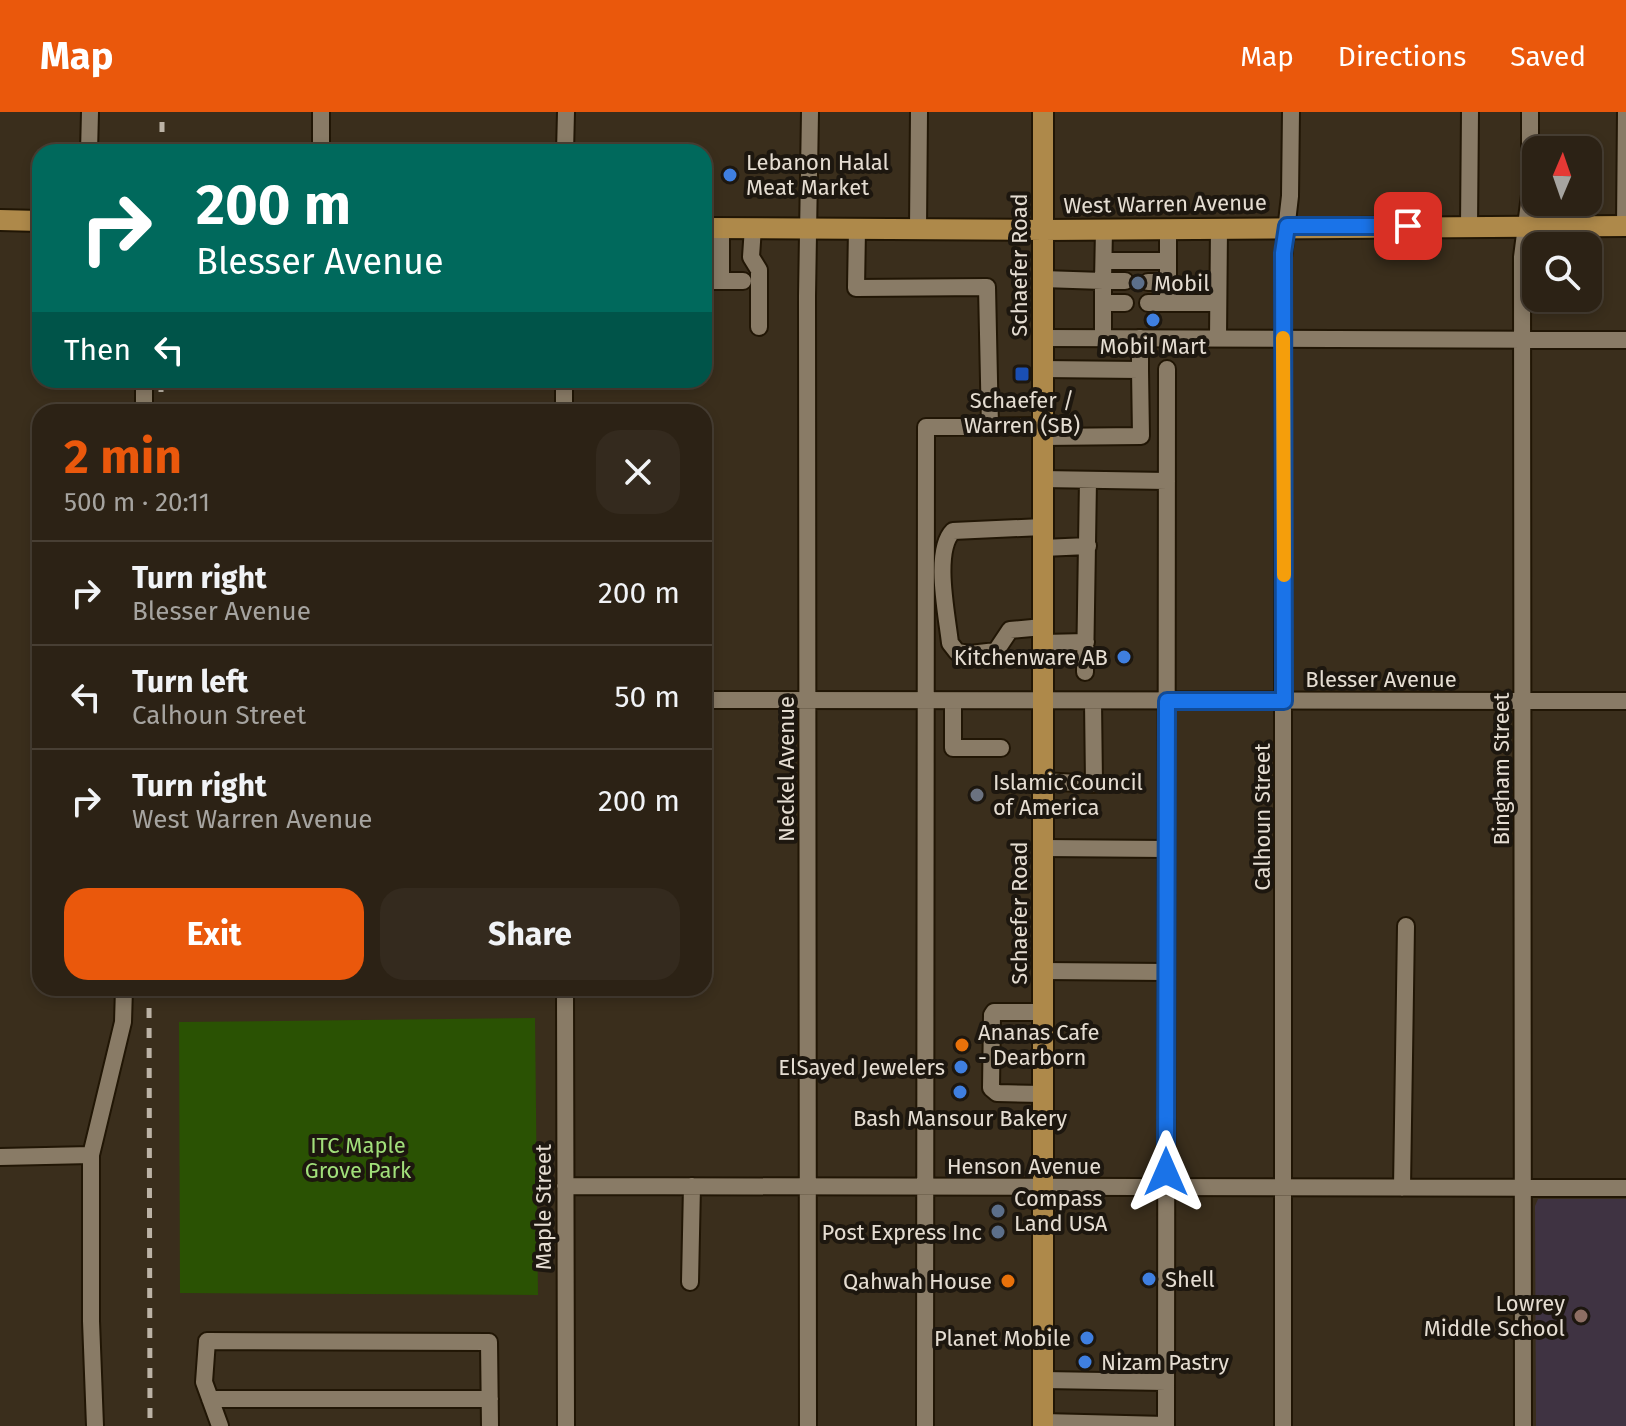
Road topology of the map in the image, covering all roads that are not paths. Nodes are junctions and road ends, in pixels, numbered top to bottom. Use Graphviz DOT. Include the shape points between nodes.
graph roads {
  1 [pos="90,112"];
  2 [pos="321,112"];
  3 [pos="566,112"];
  4 [pos="810,112"];
  5 [pos="919,112"];
  6 [pos="1043,112"];
  7 [pos="1291,112"];
  8 [pos="1470,112"];
  9 [pos="1530,112"];
  10 [pos="1626,112"];
  11 [pos="89,144"];
  12 [pos="321,144"];
  13 [pos="565,144"];
  14 [pos="0,220"];
  15 [pos="32,221"];
  16 [pos="1287,226"];
  17 [pos="1469,226"];
  18 [pos="1525,226"];
  19 [pos="1625,226"];
  20 [pos="753,227"];
  21 [pos="712,228"];
  22 [pos="1168,228"];
  23 [pos="1219,228"];
  24 [pos="809,229"];
  25 [pos="857,229"];
  26 [pos="918,229"];
  27 [pos="1104,229"];
  28 [pos="1043,230"];
  29 [pos="1104,261"];
  30 [pos="1168,261"];
  31 [pos="1043,279"];
  32 [pos="712,281"];
  33 [pos="743,281"];
  34 [pos="1103,281"];
  35 [pos="1125,281"];
  36 [pos="1148,282"];
  37 [pos="1168,282"];
  38 [pos="1103,303"];
  39 [pos="1125,303"];
  40 [pos="1148,303"];
  41 [pos="1168,303"];
  42 [pos="1218,303"];
  43 [pos="759,327"];
  44 [pos="1103,337"];
  45 [pos="1042,338"];
  46 [pos="1140,338"];
  47 [pos="1218,338"];
  48 [pos="1283,338"];
  49 [pos="1522,340"];
  50 [pos="1626,340"];
  51 [pos="1042,369"];
  52 [pos="1167,369"];
  53 [pos="1140,370"];
  54 [pos="990,427"];
  55 [pos="1042,432"];
  56 [pos="1042,479"];
  57 [pos="1088,480"];
  58 [pos="1167,481"];
  59 [pos="1043,538"];
  60 [pos="1088,546"];
  61 [pos="1043,635"];
  62 [pos="1086,642"];
  63 [pos="1085,672"];
  64 [pos="712,700"];
  65 [pos="808,701"];
  66 [pos="926,701"];
  67 [pos="953,701"];
  68 [pos="1043,701"];
  69 [pos="1093,701"];
  70 [pos="1167,701"];
  71 [pos="1284,701"];
  72 [pos="1523,701"];
  73 [pos="1626,701"];
  74 [pos="1001,748"];
  75 [pos="1043,781"];
  76 [pos="1043,848"];
  77 [pos="1166,849"];
  78 [pos="1406,926"];
  79 [pos="1043,971"];
  80 [pos="1166,972"];
  81 [pos="124,996"];
  82 [pos="565,996"];
  83 [pos="1043,1012"];
  84 [pos="1043,1094"];
  85 [pos="91,1155"];
  86 [pos="0,1157"];
  87 [pos="565,1186"];
  88 [pos="692,1186"];
  89 [pos="808,1187"];
  90 [pos="925,1188"];
  91 [pos="1283,1188"];
  92 [pos="1402,1188"];
  93 [pos="1522,1188"];
  94 [pos="1626,1188"];
  95 [pos="1043,1189"];
  96 [pos="1166,1189"];
  97 [pos="690,1282"];
  98 [pos="1043,1380"];
  99 [pos="1166,1382"];
  100 [pos="210,1399"];
  101 [pos="490,1399"];
  102 [pos="1043,1424"];
  103 [pos="95,1426"];
  104 [pos="220,1426"];
  105 [pos="490,1426"];
  106 [pos="566,1426"];
  107 [pos="808,1426"];
  108 [pos="925,1426"];
  109 [pos="1166,1426"];
  110 [pos="1283,1426"];
  111 [pos="1523,1426"];
  1 -- 11 [label="street"];
  2 -- 12 [label="street"];
  3 -- 13 [label="street"];
  4 -- 24 [label="street, Neckel Avenue"];
  5 -- 26 [label="street"];
  6 -- 28 [label="main road, Schaefer Road"];
  7 -- 16 [label="street, Calhoun Street"];
  8 -- 17 [label="street"];
  9 -- 18 [label="street, Bingham Street"];
  10 -- 19 [label="street"];
  14 -- 15 [label="main road"];
  16 -- 17 [label="main road, West Warren Avenue"];
  16 -- 23 [label="main road, West Warren Avenue"];
  16 -- 48 [label="street, Calhoun Street"];
  17 -- 18 [label="main road, West Warren Avenue"];
  18 -- 19 [label="main road, West Warren Avenue"];
  18 -- 49 [label="street, Bingham Street"];
  20 -- 21 [label="main road, West Warren Avenue"];
  20 -- 24 [label="main road, West Warren Avenue"];
  20 -- 43 [label="street"];
  21 -- 32 [label="street"];
  22 -- 23 [label="main road, West Warren Avenue"];
  22 -- 27 [label="main road, West Warren Avenue"];
  22 -- 30 [label="street"];
  23 -- 42 [label="street"];
  24 -- 25 [label="main road, West Warren Avenue"];
  24 -- 65 [label="street, Neckel Avenue"];
  25 -- 26 [label="main road, West Warren Avenue"];
  25 -- 54 [label="street" via="856,288 987,287"];
  26 -- 28 [label="main road, West Warren Avenue"];
  27 -- 28 [label="main road, West Warren Avenue"];
  27 -- 29 [label="street"];
  28 -- 31 [label="main road, Schaefer Road"];
  29 -- 30 [label="street"];
  29 -- 34 [label="street"];
  30 -- 37 [label="street"];
  31 -- 34 [label="street"];
  31 -- 45 [label="main road, Schaefer Road"];
  32 -- 33 [label="street"];
  34 -- 35 [label="street"];
  34 -- 38 [label="street"];
  36 -- 37 [label="street"];
  37 -- 41 [label="street"];
  38 -- 39 [label="street"];
  38 -- 44 [label="street"];
  40 -- 41 [label="street"];
  41 -- 42 [label="street"];
  42 -- 47 [label="street"];
  44 -- 45 [label="street"];
  44 -- 46 [label="street"];
  45 -- 51 [label="main road, Schaefer Road"];
  46 -- 47 [label="street"];
  46 -- 53 [label="street"];
  47 -- 48 [label="street"];
  48 -- 49 [label="street"];
  48 -- 71 [label="street, Calhoun Street"];
  49 -- 50 [label="street"];
  49 -- 72 [label="street, Bingham Street"];
  51 -- 53 [label="street"];
  51 -- 55 [label="main road, Schaefer Road"];
  52 -- 58 [label="street"];
  53 -- 55 [label="street" via="1141,436"];
  54 -- 55 [label="street"];
  54 -- 66 [label="street" via="926,427"];
  55 -- 56 [label="main road, Schaefer Road"];
  56 -- 57 [label="street"];
  56 -- 59 [label="main road, Schaefer Road"];
  57 -- 58 [label="street"];
  57 -- 60 [label="street"];
  58 -- 70 [label="street"];
  59 -- 60 [label="street"];
  59 -- 61 [label="main road, Schaefer Road"];
  59 -- 61 [label="street" via="953,531 946,538 942,564 950,643 957,652 996,651 1010,630"];
  60 -- 62 [label="street"];
  61 -- 62 [label="street"];
  61 -- 68 [label="main road, Schaefer Road"];
  62 -- 63 [label="street"];
  64 -- 65 [label="street, Blesser Avenue"];
  65 -- 66 [label="street, Blesser Avenue"];
  65 -- 89 [label="street, Neckel Avenue"];
  66 -- 67 [label="street, Blesser Avenue"];
  66 -- 90 [label="street"];
  67 -- 68 [label="street, Blesser Avenue"];
  67 -- 74 [label="street" via="953,748"];
  68 -- 69 [label="street, Blesser Avenue"];
  68 -- 75 [label="main road, Schaefer Road"];
  69 -- 70 [label="street, Blesser Avenue"];
  69 -- 75 [label="street" via="1094,784"];
  70 -- 71 [label="street, Blesser Avenue"];
  70 -- 77 [label="street"];
  71 -- 72 [label="street, Blesser Avenue"];
  71 -- 91 [label="street, Calhoun Street"];
  72 -- 73 [label="street, Blesser Avenue"];
  72 -- 93 [label="street, Bingham Street"];
  75 -- 76 [label="main road, Schaefer Road"];
  76 -- 77 [label="street"];
  76 -- 79 [label="main road, Schaefer Road"];
  77 -- 80 [label="street"];
  78 -- 92 [label="street"];
  79 -- 80 [label="street"];
  79 -- 83 [label="main road, Schaefer Road"];
  80 -- 96 [label="street"];
  81 -- 85 [label="street" via="123,1022"];
  82 -- 87 [label="street, Maple Street"];
  83 -- 84 [label="main road, Schaefer Road"];
  83 -- 84 [label="street" via="994,1012 991,1088 997,1093"];
  84 -- 95 [label="main road, Schaefer Road"];
  85 -- 86 [label="street"];
  85 -- 103 [label="street"];
  87 -- 88 [label="street, Henson Avenue"];
  87 -- 106 [label="street, Maple Street"];
  88 -- 89 [label="street, Henson Avenue"];
  88 -- 97 [label="street"];
  89 -- 90 [label="street, Henson Avenue"];
  89 -- 107 [label="street, Neckel Avenue"];
  90 -- 95 [label="street, Henson Avenue"];
  90 -- 108 [label="street"];
  91 -- 92 [label="street, Henson Avenue"];
  91 -- 96 [label="street, Henson Avenue"];
  91 -- 110 [label="street, Calhoun Street"];
  92 -- 93 [label="street, Henson Avenue"];
  93 -- 94 [label="street, Henson Avenue"];
  93 -- 111 [label="street, Bingham Street"];
  95 -- 96 [label="street, Henson Avenue"];
  95 -- 98 [label="main road, Schaefer Road"];
  96 -- 99 [label="street"];
  98 -- 99 [label="street"];
  98 -- 102 [label="main road, Schaefer Road"];
  99 -- 109 [label="street"];
  100 -- 101 [label="street"];
  100 -- 101 [label="street" via="204,1382 207,1341 489,1342"];
  100 -- 104 [label="street"];
  101 -- 105 [label="street"];
  102 -- 109 [label="street"];
}
